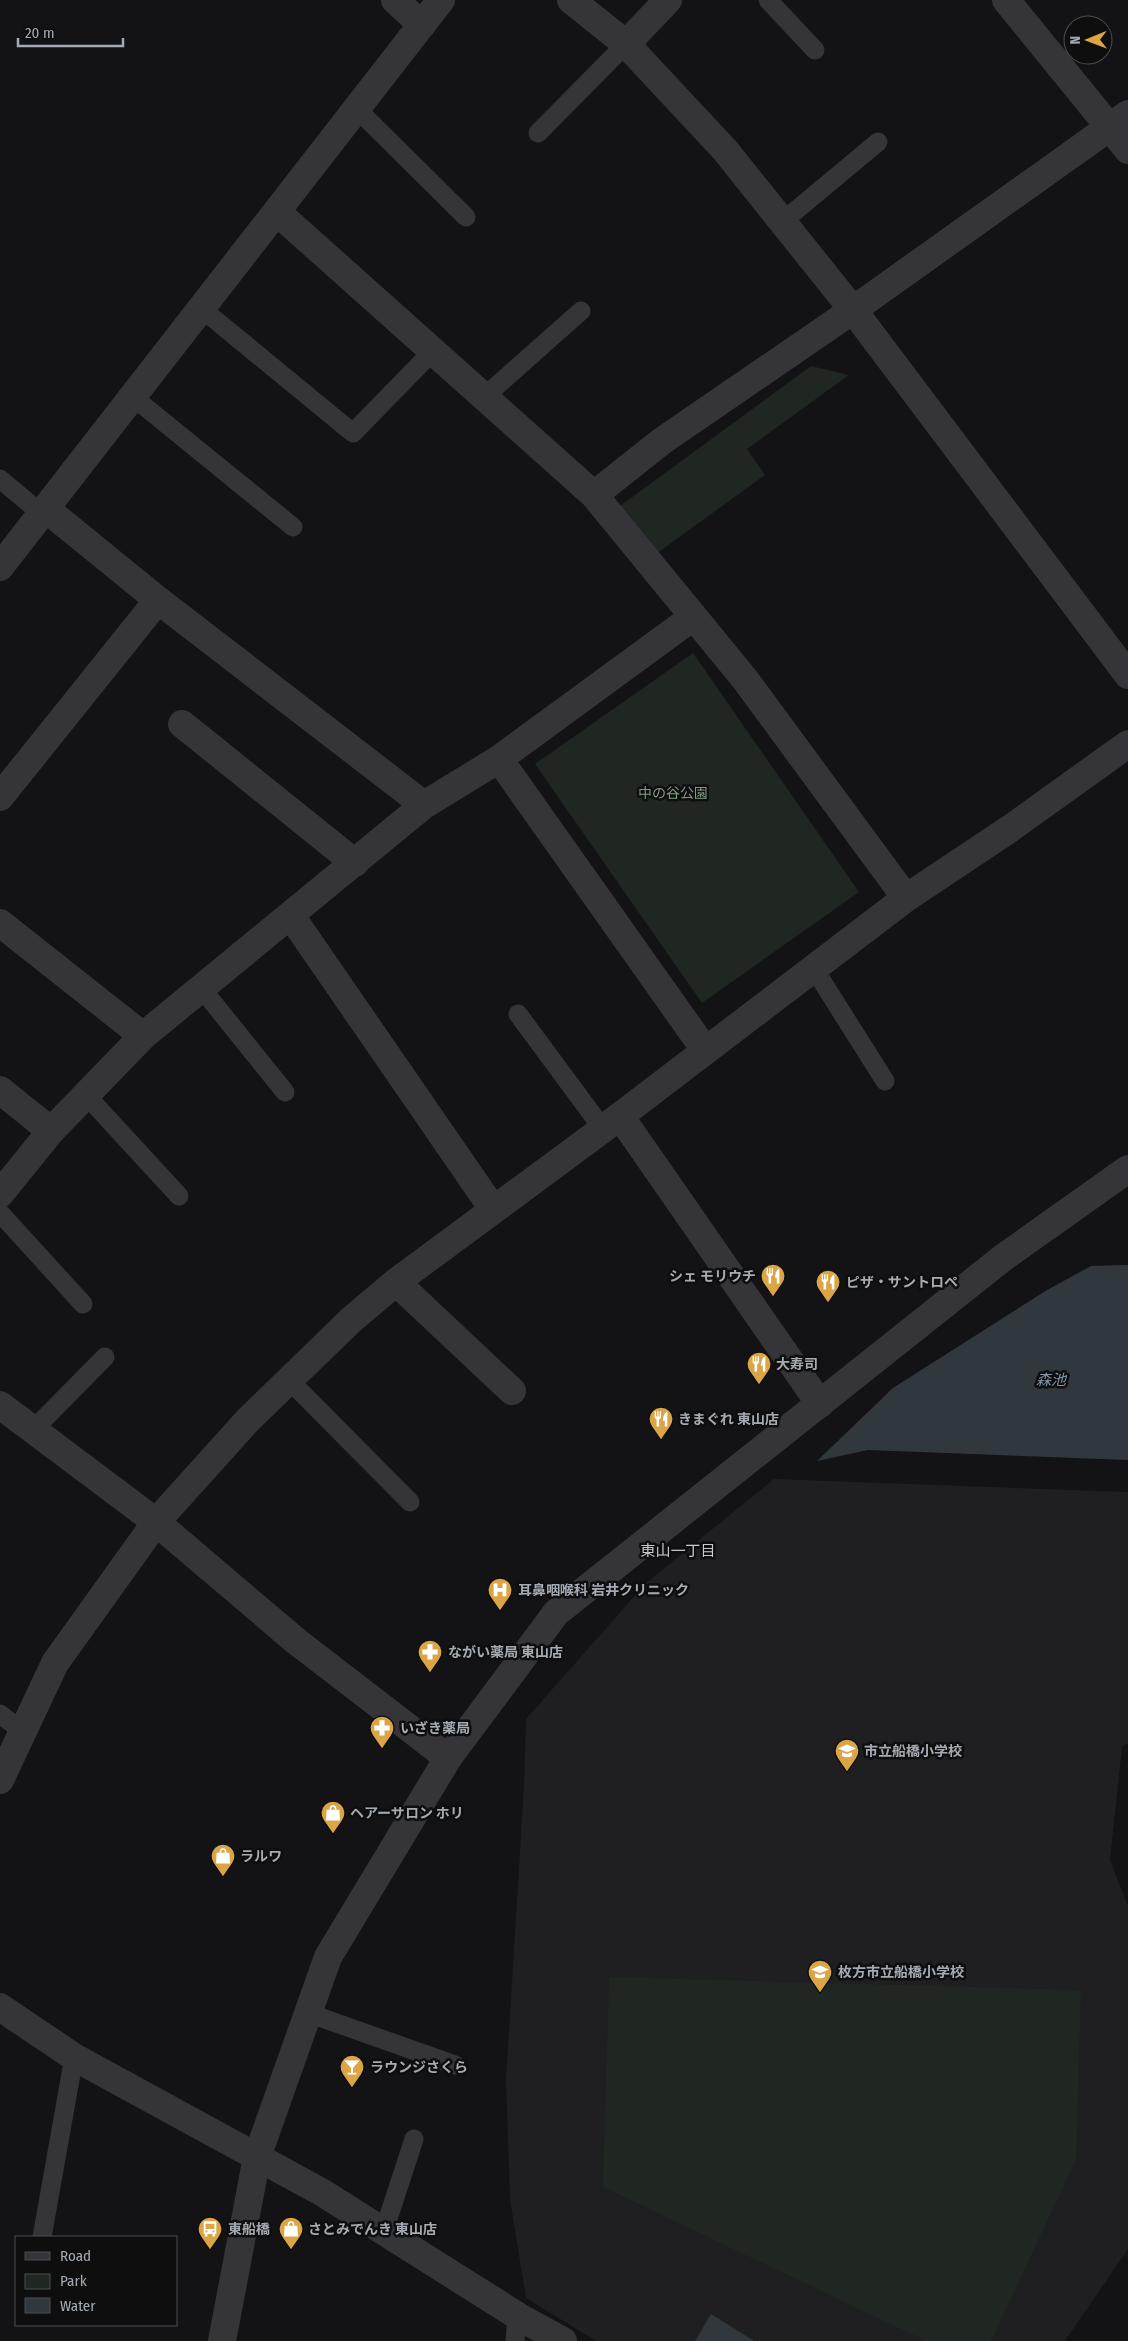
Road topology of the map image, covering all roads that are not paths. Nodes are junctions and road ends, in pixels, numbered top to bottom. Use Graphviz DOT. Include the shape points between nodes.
graph roads {
  1 [pos="395,0"];
  2 [pos="442,0"];
  3 [pos="571,0"];
  4 [pos="668,0"];
  5 [pos="768,0"];
  6 [pos="1006,0"];
  7 [pos="422,25"];
  8 [pos="626,44"];
  9 [pos="815,50"];
  10 [pos="357,109"];
  11 [pos="1119,120"];
  12 [pos="538,133"];
  13 [pos="878,142"];
  14 [pos="1128,150"];
  15 [pos="277,212"];
  16 [pos="466,217"];
  17 [pos="782,222"];
  18 [pos="202,309"];
  19 [pos="853,310"];
  20 [pos="581,311"];
  21 [pos="433,351"];
  22 [pos="133,396"];
  23 [pos="484,397"];
  24 [pos="0,479"];
  25 [pos="594,495"];
  26 [pos="44,512"];
  27 [pos="293,527"];
  28 [pos="0,567"];
  29 [pos="158,600"];
  30 [pos="693,617"];
  31 [pos="1128,675"];
  32 [pos="182,724"];
  33 [pos="1128,744"];
  34 [pos="499,759"];
  35 [pos="0,797"];
  36 [pos="424,805"];
  37 [pos="355,863"];
  38 [pos="906,898"];
  39 [pos="291,916"];
  40 [pos="0,923"];
  41 [pos="813,967"];
  42 [pos="202,989"];
  43 [pos="518,1014"];
  44 [pos="143,1036"];
  45 [pos="705,1050"];
  46 [pos="885,1081"];
  47 [pos="0,1090"];
  48 [pos="285,1092"];
  49 [pos="86,1095"];
  50 [pos="612,1123"];
  51 [pos="51,1131"];
  52 [pos="1128,1170"];
  53 [pos="0,1194"];
  54 [pos="179,1196"];
  55 [pos="493,1209"];
  56 [pos="0,1213"];
  57 [pos="396,1282"];
  58 [pos="83,1304"];
  59 [pos="105,1357"];
  60 [pos="289,1380"];
  61 [pos="512,1391"];
  62 [pos="820,1404"];
  63 [pos="0,1405"];
  64 [pos="33,1430"];
  65 [pos="410,1502"];
  66 [pos="156,1522"];
  67 [pos="0,1714"];
  68 [pos="22,1731"];
  69 [pos="448,1758"];
  70 [pos="0,1780"];
  71 [pos="0,2007"];
  72 [pos="308,2013"];
  73 [pos="74,2056"];
  74 [pos="455,2065"];
  75 [pos="414,2139"];
  76 [pos="257,2158"];
  77 [pos="384,2231"];
  78 [pos="42,2236"];
  79 [pos="516,2328"];
  80 [pos="222,2341"];
  81 [pos="563,2341"];
  1 -- 7 [label="street"];
  2 -- 7 [label="street"];
  3 -- 8 [label="street"];
  4 -- 8 [label="street"];
  5 -- 9 [label="lane"];
  6 -- 11 [label="street"];
  7 -- 10 [label="street"];
  8 -- 12 [label="lane"];
  8 -- 17 [label="street" via="725,150"];
  10 -- 15 [label="street"];
  10 -- 16 [label="lane"];
  11 -- 14 [label="street"];
  11 -- 19 [label="street"];
  13 -- 17 [label="lane"];
  15 -- 18 [label="street"];
  15 -- 21 [label="street"];
  17 -- 19 [label="street"];
  18 -- 21 [label="lane" via="354,433"];
  18 -- 22 [label="street"];
  19 -- 25 [label="street" via="662,441"];
  19 -- 31 [label="street"];
  20 -- 23 [label="lane"];
  21 -- 23 [label="street"];
  22 -- 26 [label="street"];
  22 -- 27 [label="lane"];
  23 -- 25 [label="street"];
  24 -- 26 [label="lane"];
  25 -- 30 [label="street"];
  26 -- 28 [label="street"];
  26 -- 29 [label="street"];
  29 -- 35 [label="street"];
  29 -- 36 [label="street"];
  30 -- 34 [label="street"];
  30 -- 38 [label="street" via="744,678"];
  32 -- 37 [label="street"];
  33 -- 38 [label="street"];
  34 -- 36 [label="street"];
  34 -- 45 [label="street"];
  36 -- 37 [label="street"];
  37 -- 39 [label="street"];
  38 -- 41 [label="street"];
  39 -- 42 [label="street"];
  39 -- 55 [label="street"];
  40 -- 44 [label="street"];
  41 -- 45 [label="street"];
  41 -- 46 [label="lane"];
  42 -- 44 [label="street"];
  42 -- 48 [label="lane"];
  43 -- 50 [label="lane"];
  44 -- 49 [label="street"];
  45 -- 50 [label="street"];
  47 -- 51 [label="street"];
  49 -- 51 [label="street"];
  49 -- 54 [label="lane"];
  50 -- 55 [label="street"];
  50 -- 62 [label="street"];
  51 -- 53 [label="street"];
  52 -- 62 [label="street" via="1004,1257"];
  55 -- 57 [label="street"];
  56 -- 58 [label="lane"];
  57 -- 60 [label="street"];
  57 -- 61 [label="street"];
  59 -- 64 [label="lane"];
  60 -- 65 [label="lane"];
  60 -- 66 [label="street" via="247,1421"];
  62 -- 69 [label="street" via="556,1613"];
  63 -- 64 [label="street"];
  64 -- 66 [label="street"];
  66 -- 68 [label="street" via="55,1663"];
  66 -- 69 [label="street" via="296,1641"];
  67 -- 68 [label="lane"];
  68 -- 70 [label="street"];
  69 -- 72 [label="street" via="328,1956"];
  71 -- 73 [label="street"];
  72 -- 74 [label="lane"];
  72 -- 76 [label="street"];
  73 -- 76 [label="street"];
  73 -- 78 [label="lane"];
  75 -- 77 [label="lane"];
  76 -- 77 [label="street" via="323,2193"];
  76 -- 80 [label="street"];
  77 -- 79 [label="street"];
  79 -- 81 [label="street"];
}
